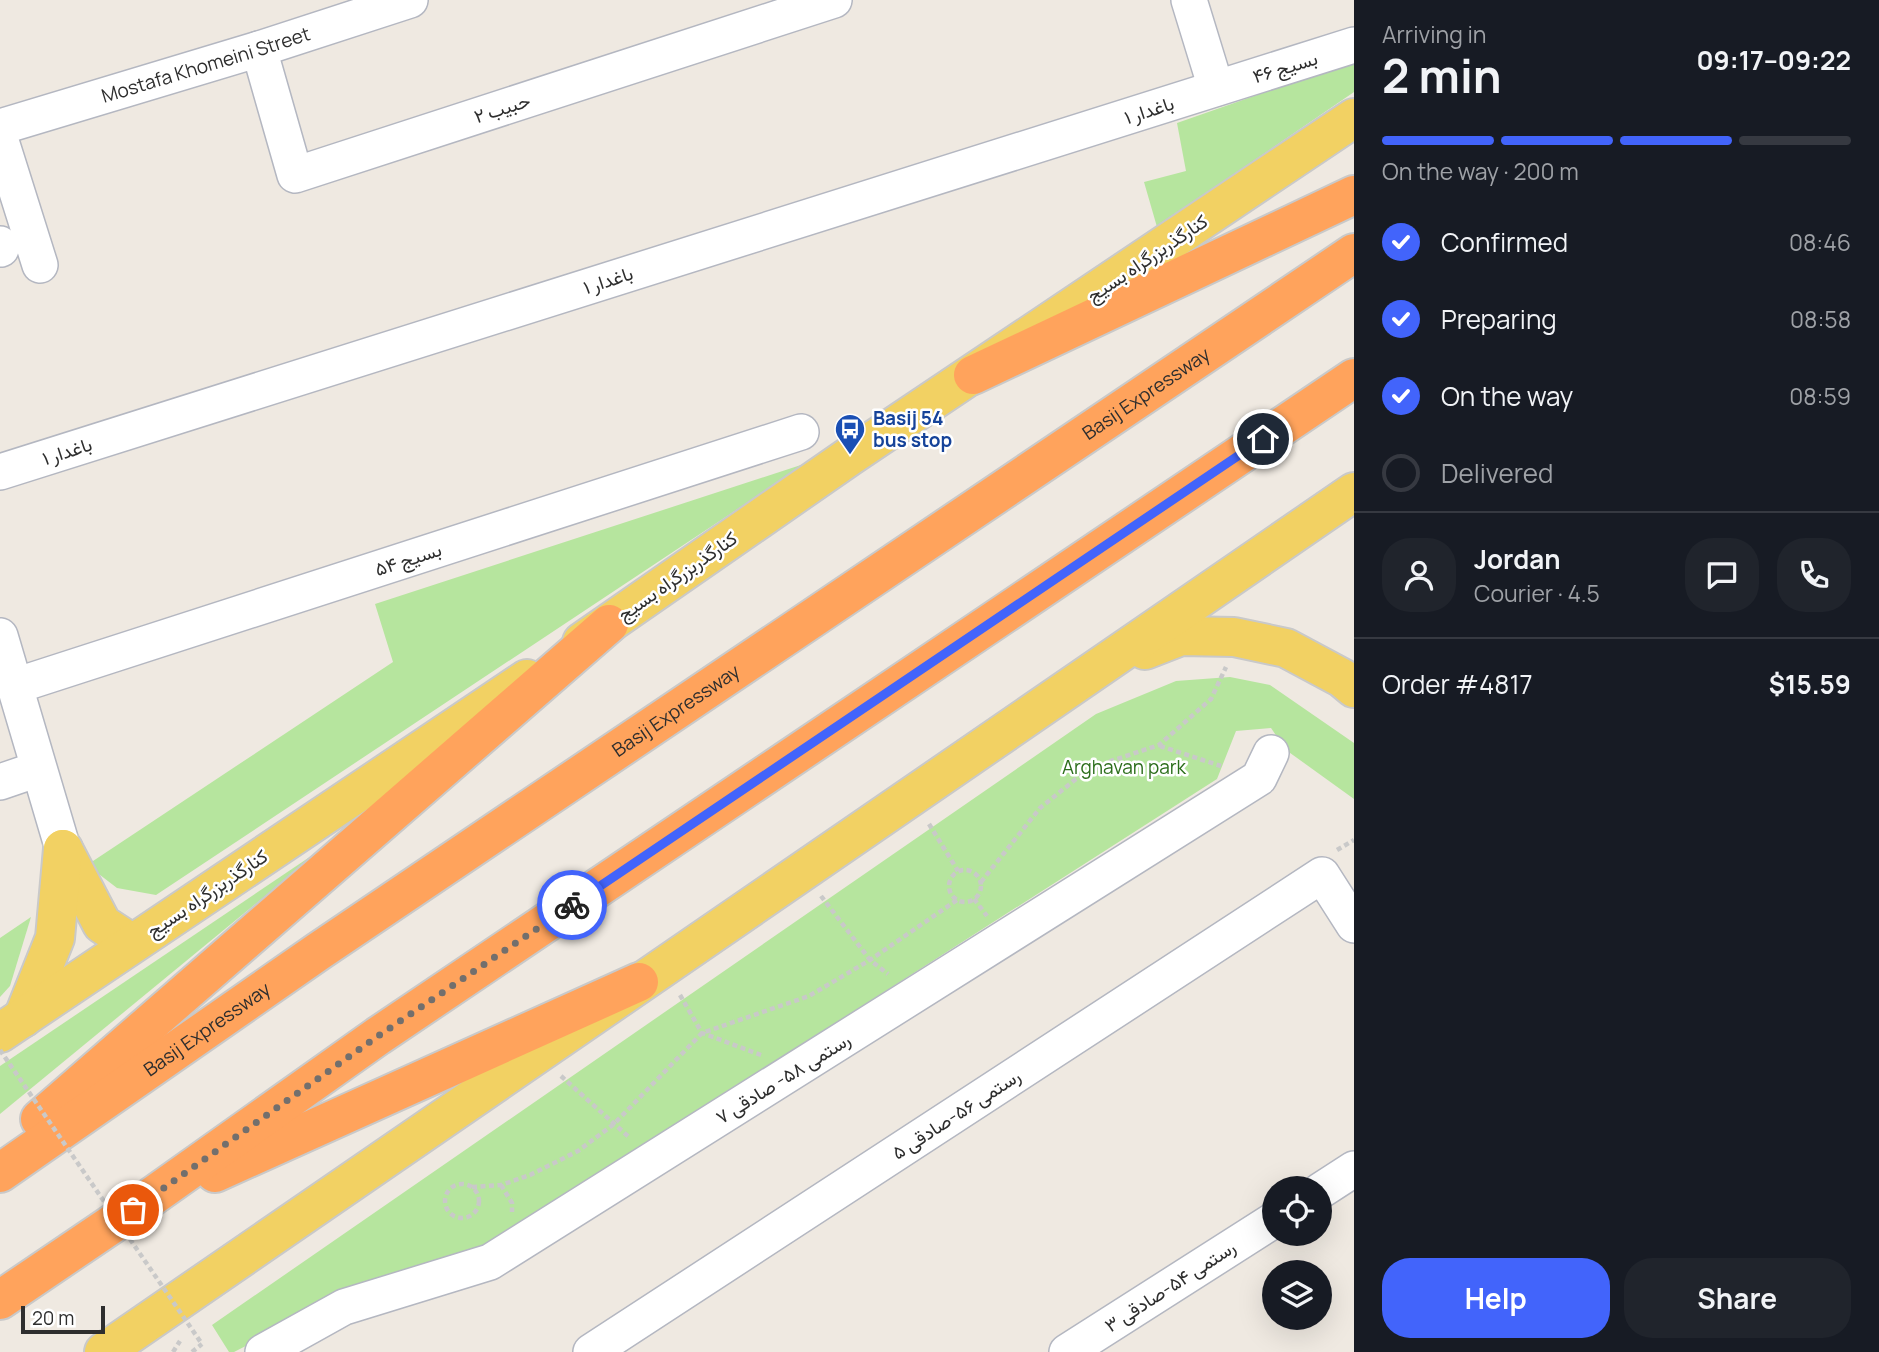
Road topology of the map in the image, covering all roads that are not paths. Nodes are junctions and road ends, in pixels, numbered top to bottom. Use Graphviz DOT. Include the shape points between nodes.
graph roads {
  1 [pos="410,0"];
  2 [pos="834,0"];
  3 [pos="1189,0"];
  4 [pos="1354,45"];
  5 [pos="259,49"];
  6 [pos="1216,89"];
  7 [pos="1354,118"];
  8 [pos="0,127"];
  9 [pos="0,138"];
  10 [pos="1354,195"];
  11 [pos="1354,253"];
  12 [pos="40,265"];
  13 [pos="973,375"];
  14 [pos="1354,378"];
  15 [pos="801,432"];
  16 [pos="0,472"];
  17 [pos="1354,492"];
  18 [pos="609,624"];
  19 [pos="0,636"];
  20 [pos="1100,667"];
  21 [pos="15,686"];
  22 [pos="1354,688"];
  23 [pos="1265,765"];
  24 [pos="38,769"];
  25 [pos="0,782"];
  26 [pos="63,849"];
  27 [pos="1354,925"];
  28 [pos="131,943"];
  29 [pos="656,983"];
  30 [pos="8,1028"];
  31 [pos="0,1154"];
  32 [pos="1354,1169"];
  33 [pos="0,1173"];
  34 [pos="1332,1183"];
  35 [pos="133,1210"];
  36 [pos="1262,1228"];
  37 [pos="0,1300"];
  38 [pos="104,1352"];
  39 [pos="263,1352"];
  40 [pos="591,1352"];
  41 [pos="1067,1352"];
  1 -- 5 [label="street, Mostafa Khomeini Street"];
  2 -- 5 [label="street, حبیب ۲" via="295,176"];
  3 -- 6 [label="street"];
  4 -- 6 [label="street, بسیج ۴۶"];
  5 -- 8 [label="street, Mostafa Khomeini Street"];
  6 -- 16 [label="street, باغدار ۱"];
  7 -- 13 [label="main road, کنارگذربزرگراه بسیج"];
  9 -- 12 [label="street"];
  10 -- 13 [label="highway"];
  11 -- 33 [label="highway, Basij Expressway" via="330,943"];
  13 -- 18 [label="main road, کنارگذربزرگراه بسیج"];
  14 -- 35 [label="highway" via="378,1036"];
  15 -- 21 [label="street, بسیج ۵۴"];
  17 -- 20 [label="main road"];
  18 -- 28 [label="main road, کنارگذربزرگراه بسیج"];
  18 -- 31 [label="highway"];
  19 -- 21 [label="street"];
  20 -- 22 [label="main road" via="1181,636 1234,637 1286,648"];
  20 -- 29 [label="main road"];
  21 -- 24 [label="street"];
  23 -- 39 [label="street, رستمی ۵۸- صادقی ۷" via="914,995 489,1262 344,1307"];
  24 -- 25 [label="street"];
  24 -- 26 [label="street"];
  26 -- 28 [label="main road" via="102,924"];
  26 -- 30 [label="main road" via="55,938"];
  27 -- 40 [label="street, رستمی ۵۶-صادقی ۵" via="1322,875"];
  28 -- 30 [label="main road, کنارگذربزرگراه بسیج"];
  29 -- 35 [label="highway"];
  29 -- 38 [label="main road"];
  32 -- 34 [label="street"];
  35 -- 37 [label="highway"];
  36 -- 41 [label="street, رستمی ۵۴-صادقی ۳"];
}
